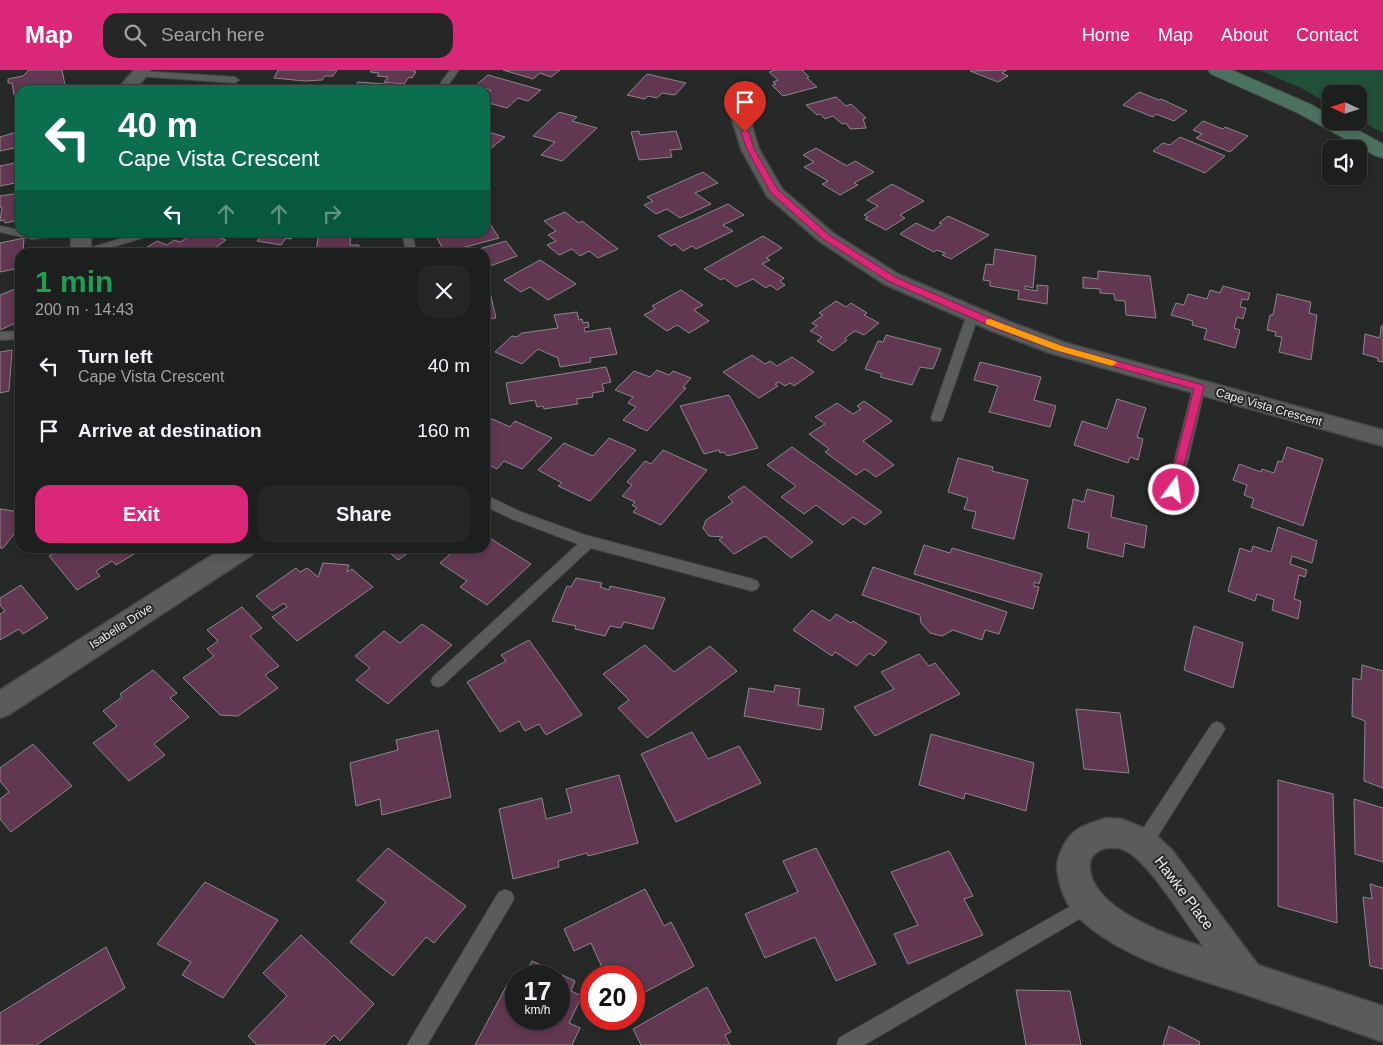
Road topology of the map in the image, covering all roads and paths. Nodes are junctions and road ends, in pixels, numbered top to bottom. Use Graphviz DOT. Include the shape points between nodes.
graph roads {
  1 [pos="455,70"];
  2 [pos="1217,70"];
  3 [pos="142,72"];
  4 [pos="235,80"];
  5 [pos="130,85"];
  6 [pos="444,85"];
  7 [pos="740,116"];
  8 [pos="1383,152"];
  9 [pos="0,229"];
  10 [pos="15,232"];
  11 [pos="139,237"];
  12 [pos="101,248"];
  13 [pos="973,314"];
  14 [pos="15,335"];
  15 [pos="0,336"];
  16 [pos="1199,387"];
  17 [pos="937,418"];
  18 [pos="1383,438"];
  19 [pos="1174,490"];
  20 [pos="490,502"];
  21 [pos="589,542"];
  22 [pos="234,553"];
  23 [pos="752,584"];
  24 [pos="438,681"];
  25 [pos="0,705"];
  26 [pos="1217,729"];
  27 [pos="1143,844"];
  28 [pos="505,898"];
  29 [pos="1087,905"];
  30 [pos="1247,978"];
  31 [pos="1383,1024"];
  32 [pos="416,1045"];
  33 [pos="846,1045"];
  1 -- 6 [label="lane"];
  2 -- 8 [label="street" via="1305,109"];
  3 -- 4 [label="lane"];
  3 -- 5 [label="street"];
  7 -- 13 [label="street, Cape Vista Crescent" via="750,149 774,192 826,237 891,279"];
  9 -- 10 [label="lane"];
  11 -- 12 [label="lane"];
  13 -- 16 [label="street, Cape Vista Crescent" via="1058,348"];
  13 -- 17 [label="lane"];
  14 -- 15 [label="lane"];
  16 -- 18 [label="street, Cape Vista Crescent"];
  16 -- 19 [label="lane"];
  20 -- 21 [label="lane" via="546,528"];
  21 -- 23 [label="lane"];
  21 -- 24 [label="lane"];
  22 -- 25 [label="street, Isabella Drive"];
  26 -- 27 [label="lane"];
  27 -- 29 [label="street, Hawke Place" via="1122,834 1106,833 1082,843 1075,854 1072,872 1078,892"];
  27 -- 30 [label="street, Hawke Place" via="1161,860"];
  28 -- 32 [label="lane"];
  29 -- 30 [label="street, Hawke Place" via="1146,942"];
  29 -- 33 [label="lane"];
  30 -- 31 [label="street, Hawke Place"];
}
